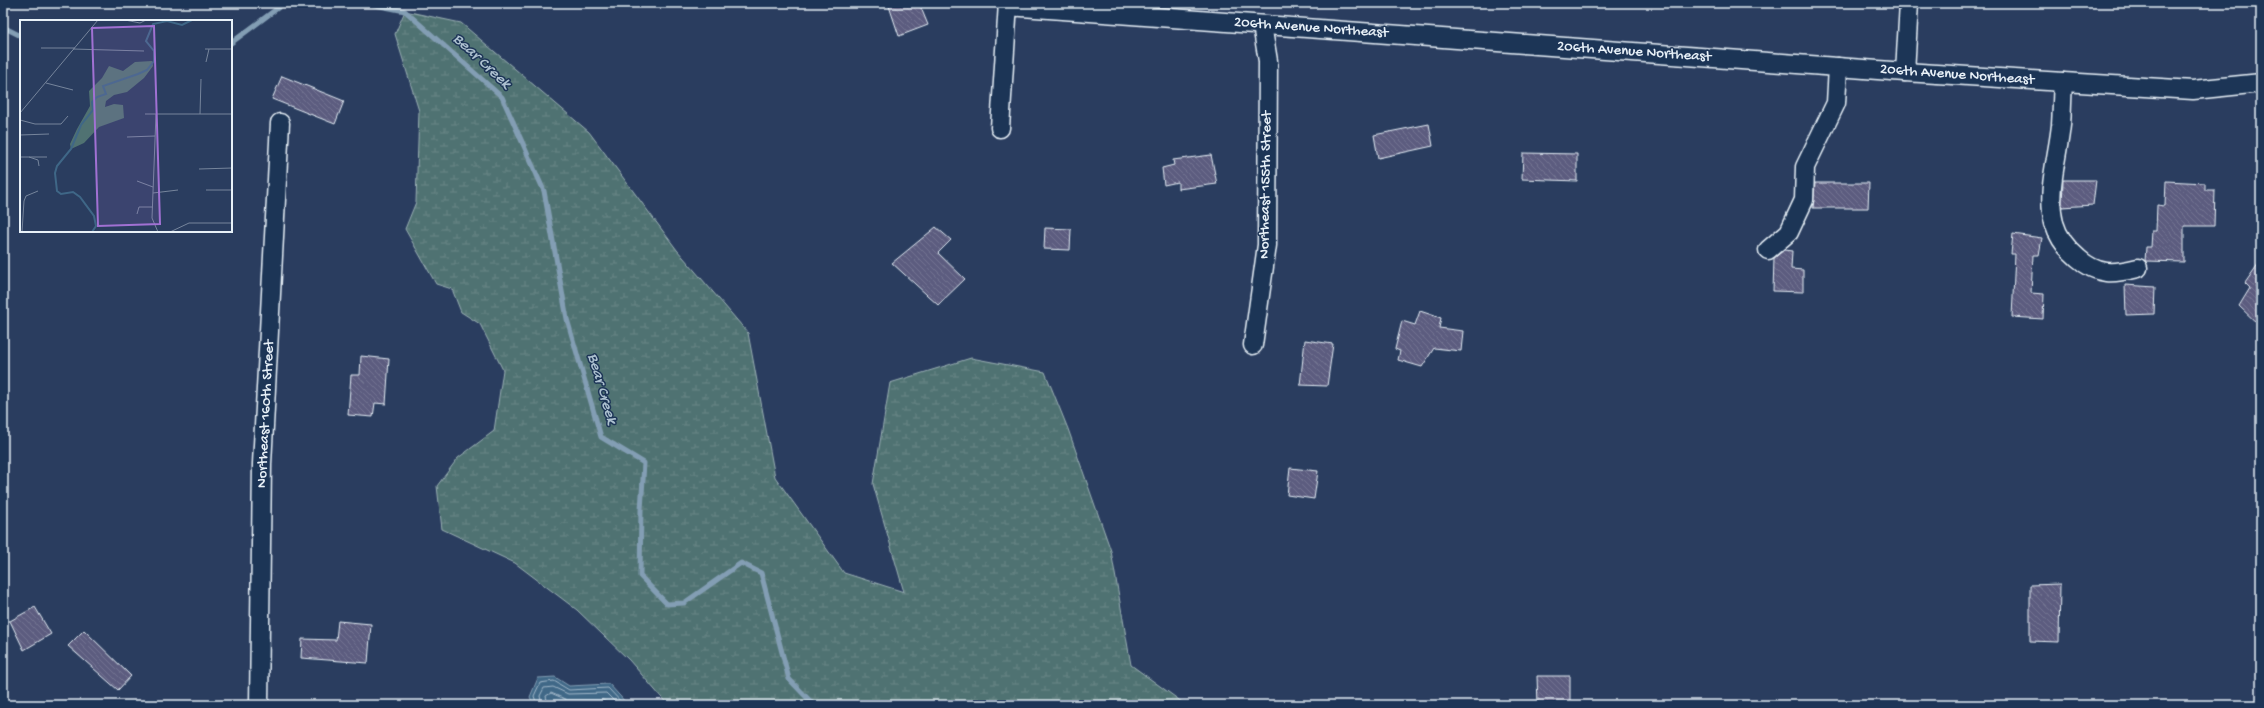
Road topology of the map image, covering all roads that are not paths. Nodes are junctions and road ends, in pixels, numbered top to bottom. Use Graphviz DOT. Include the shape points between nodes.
graph roads {
  1 [pos="1909,3"];
  2 [pos="1008,5"];
  3 [pos="1262,25"];
  4 [pos="1838,67"];
  5 [pos="1905,72"];
  6 [pos="2063,82"];
  7 [pos="2261,83"];
  8 [pos="280,123"];
  9 [pos="1000,128"];
  10 [pos="1768,250"];
  11 [pos="2138,268"];
  12 [pos="1253,345"];
  13 [pos="259,705"];
  1 -- 5 [label="street"];
  2 -- 3 [label="street, 206th Avenue Northeast"];
  2 -- 9 [label="street"];
  3 -- 4 [label="street, 206th Avenue Northeast"];
  3 -- 12 [label="street, Northeast 155th Street" via="1268,61 1266,245"];
  4 -- 5 [label="street, 206th Avenue Northeast"];
  4 -- 10 [label="street" via="1836,104 1805,167 1804,200 1789,232"];
  5 -- 6 [label="street, 206th Avenue Northeast"];
  6 -- 7 [label="street, 206th Avenue Northeast" via="2193,90"];
  6 -- 11 [label="street" via="2053,197 2054,222 2058,234 2072,253 2093,268 2115,273"];
  8 -- 13 [label="street, Northeast 160th Street" via="262,464"];
}
